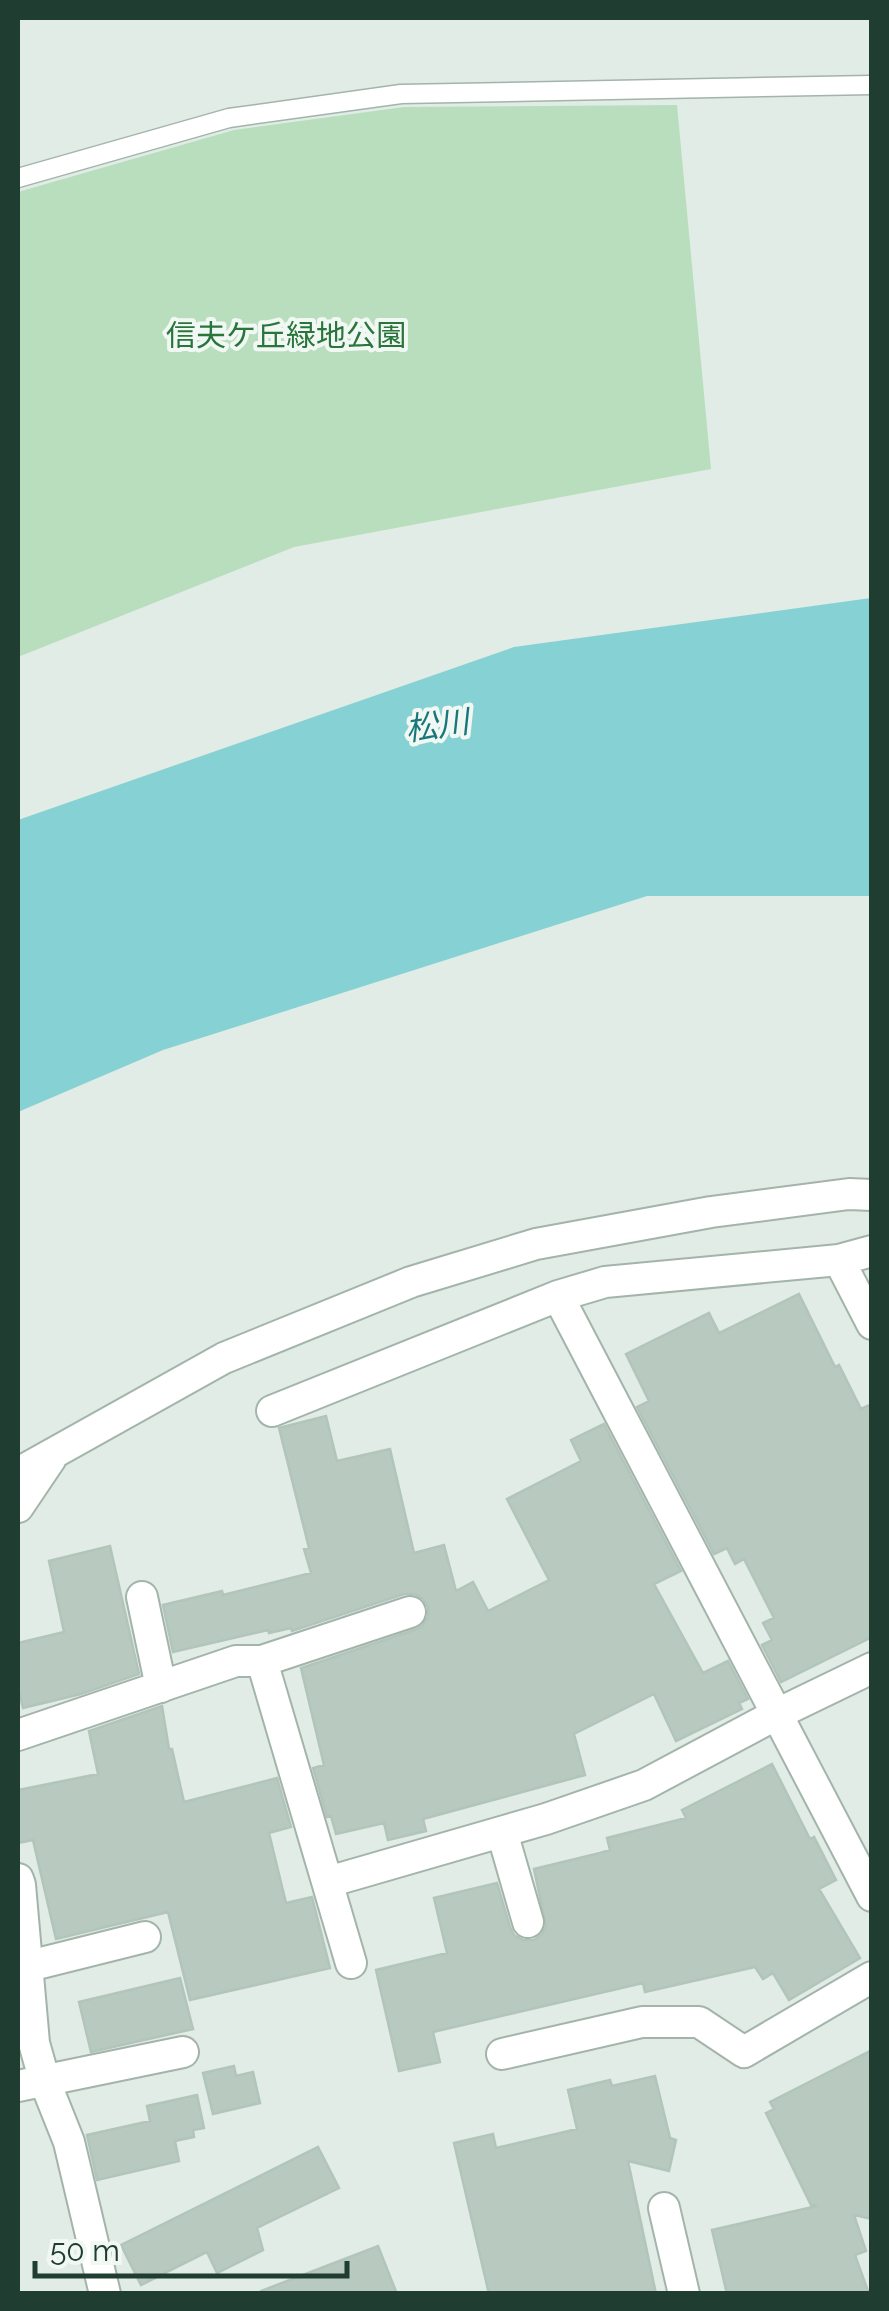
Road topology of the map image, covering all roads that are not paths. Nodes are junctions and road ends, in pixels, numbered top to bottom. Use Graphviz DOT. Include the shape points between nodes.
graph roads {
  1 [pos="872,85"];
  2 [pos="18,178"];
  3 [pos="872,1194"];
  4 [pos="872,1251"];
  5 [pos="838,1260"];
  6 [pos="558,1296"];
  7 [pos="872,1324"];
  8 [pos="272,1411"];
  9 [pos="55,1451"];
  10 [pos="18,1473"];
  11 [pos="18,1506"];
  12 [pos="142,1597"];
  13 [pos="410,1612"];
  14 [pos="262,1661"];
  15 [pos="872,1668"];
  16 [pos="161,1686"];
  17 [pos="777,1714"];
  18 [pos="18,1735"];
  19 [pos="502,1832"];
  20 [pos="18,1880"];
  21 [pos="328,1882"];
  22 [pos="872,1896"];
  23 [pos="528,1922"];
  24 [pos="146,1937"];
  25 [pos="351,1963"];
  26 [pos="29,1966"];
  27 [pos="872,1977"];
  28 [pos="183,2052"];
  29 [pos="502,2054"];
  30 [pos="31,2084"];
  31 [pos="664,2208"];
  32 [pos="105,2294"];
  33 [pos="684,2294"];
  1 -- 2 [label="lane" via="401,94 229,118"];
  3 -- 9 [label="street" via="712,1212 536,1244 411,1282 224,1358"];
  4 -- 5 [label="street"];
  5 -- 6 [label="street" via="606,1282"];
  5 -- 7 [label="street"];
  6 -- 8 [label="street"];
  6 -- 17 [label="street"];
  9 -- 10 [label="street"];
  9 -- 11 [label="street"];
  12 -- 16 [label="street"];
  13 -- 14 [label="street"];
  14 -- 16 [label="street" via="236,1662"];
  14 -- 21 [label="street"];
  15 -- 17 [label="street"];
  16 -- 18 [label="street"];
  17 -- 19 [label="street" via="644,1784"];
  17 -- 22 [label="street"];
  19 -- 21 [label="street"];
  19 -- 23 [label="street"];
  20 -- 26 [label="street"];
  21 -- 25 [label="street"];
  24 -- 26 [label="street"];
  26 -- 30 [label="street"];
  27 -- 29 [label="street" via="744,2052 699,2022 642,2022"];
  28 -- 30 [label="street"];
  30 -- 32 [label="street" via="70,2142"];
  31 -- 33 [label="street"];
}
